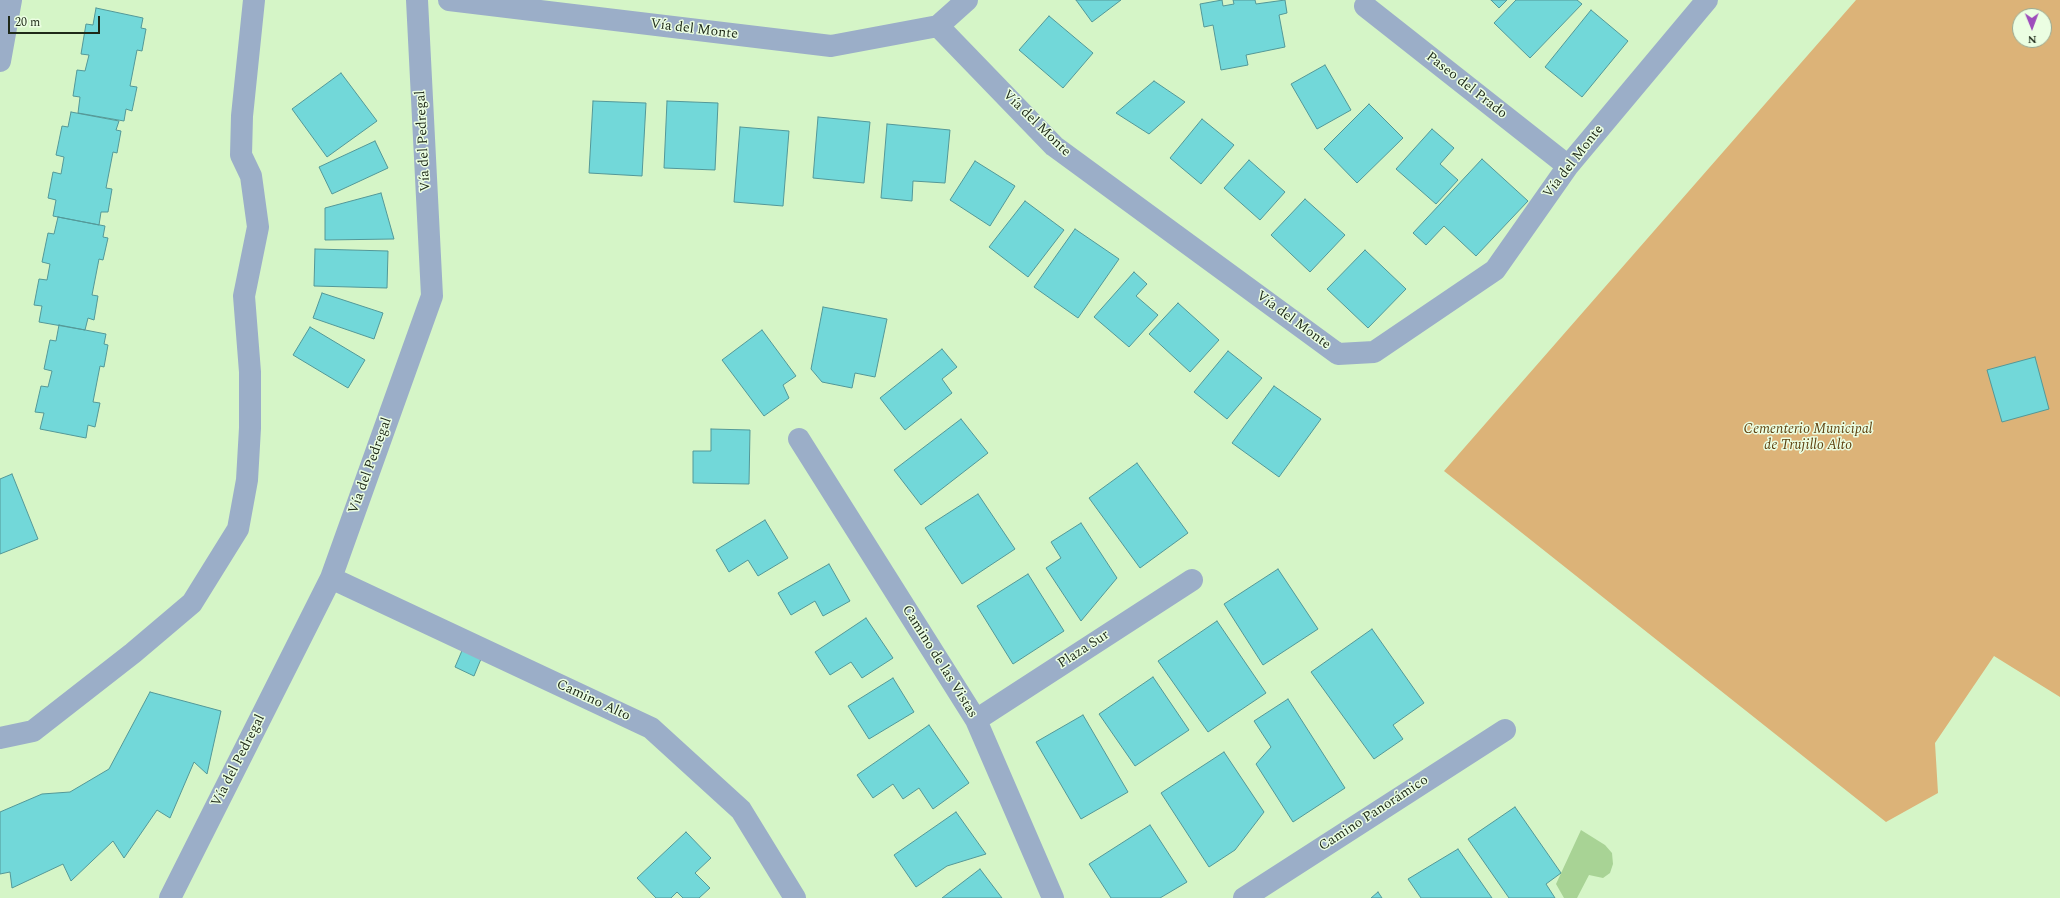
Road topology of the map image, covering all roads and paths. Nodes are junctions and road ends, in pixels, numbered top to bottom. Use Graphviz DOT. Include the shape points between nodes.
graph roads {
  1 [pos="11,0"];
  2 [pos="254,0"];
  3 [pos="417,0"];
  4 [pos="448,0"];
  5 [pos="967,0"];
  6 [pos="1708,0"];
  7 [pos="1365,6"];
  8 [pos="938,26"];
  9 [pos="0,60"];
  10 [pos="1568,166"];
  11 [pos="799,439"];
  12 [pos="331,578"];
  13 [pos="1192,580"];
  14 [pos="976,720"];
  15 [pos="1505,730"];
  16 [pos="0,738"];
  17 [pos="170,898"];
  18 [pos="795,898"];
  19 [pos="1053,898"];
  20 [pos="1244,898"];
  1 -- 9 [label="street"];
  2 -- 16 [label="street" via="242,116 241,155 251,176 258,227 244,296 250,372 250,428 247,480 238,529 192,602 133,653 32,731"];
  3 -- 12 [label="street, Vía del Pedregal" via="432,296"];
  4 -- 8 [label="street, Vía del Monte" via="831,46"];
  5 -- 8 [label="street"];
  6 -- 10 [label="street, Vía del Monte"];
  7 -- 10 [label="street, Paseo del Prado"];
  8 -- 10 [label="street, Vía del Monte" via="1054,146 1338,354 1374,352 1495,270"];
  11 -- 14 [label="street, Camino de las Vistas"];
  12 -- 17 [label="street, Vía del Pedregal"];
  12 -- 18 [label="street, Camino Alto" via="651,728 741,810"];
  13 -- 14 [label="street, Plaza Sur"];
  14 -- 19 [label="street, Camino de las Vistas"];
  15 -- 20 [label="street, Camino Panorámico"];
}
